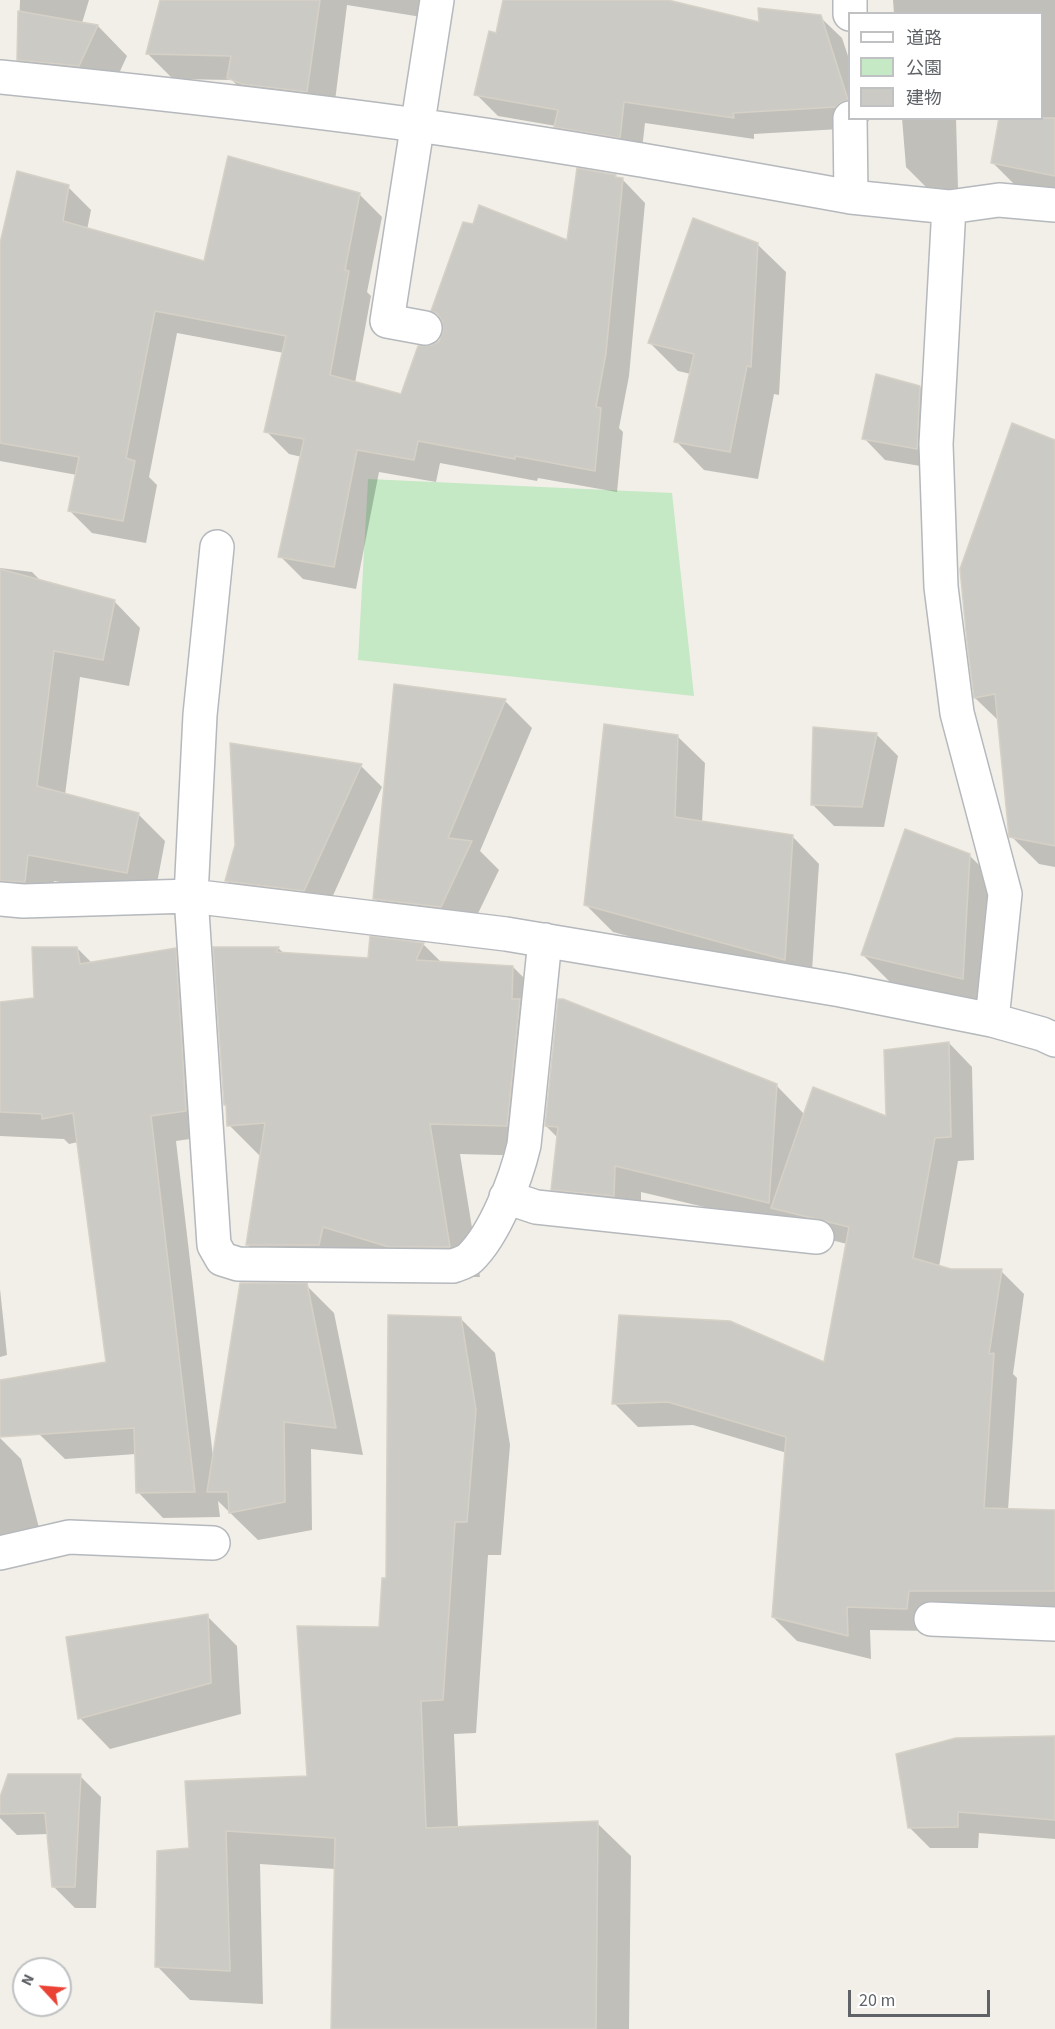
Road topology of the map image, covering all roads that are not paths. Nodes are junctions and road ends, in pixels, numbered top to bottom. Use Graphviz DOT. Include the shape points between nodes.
graph roads {
  1 [pos="437,0"];
  2 [pos="0,77"];
  3 [pos="850,120"];
  4 [pos="417,125"];
  5 [pos="851,197"];
  6 [pos="1055,205"];
  7 [pos="950,207"];
  8 [pos="425,328"];
  9 [pos="217,547"];
  10 [pos="191,897"];
  11 [pos="0,898"];
  12 [pos="545,940"];
  13 [pos="992,1020"];
  14 [pos="1055,1040"];
  15 [pos="506,1197"];
  16 [pos="817,1238"];
  17 [pos="213,1543"];
  18 [pos="0,1553"];
  19 [pos="931,1619"];
  20 [pos="1055,1624"];
  1 -- 4 [label="street"];
  2 -- 4 [label="street"];
  3 -- 5 [label="street"];
  4 -- 5 [label="street"];
  4 -- 8 [label="street" via="387,321"];
  5 -- 7 [label="street"];
  6 -- 7 [label="street" via="999,200"];
  7 -- 13 [label="street" via="936,444 941,587 957,713 1005,894"];
  9 -- 10 [label="street" via="200,715"];
  10 -- 11 [label="street" via="23,901"];
  10 -- 12 [label="street"];
  10 -- 15 [label="street" via="214,1245 222,1259 238,1264 453,1266 469,1259 490,1232"];
  12 -- 13 [label="street"];
  12 -- 15 [label="street" via="524,1145 518,1174"];
  13 -- 14 [label="street"];
  15 -- 16 [label="street" via="536,1207"];
  17 -- 18 [label="street" via="69,1537"];
  19 -- 20 [label="street"];
}
